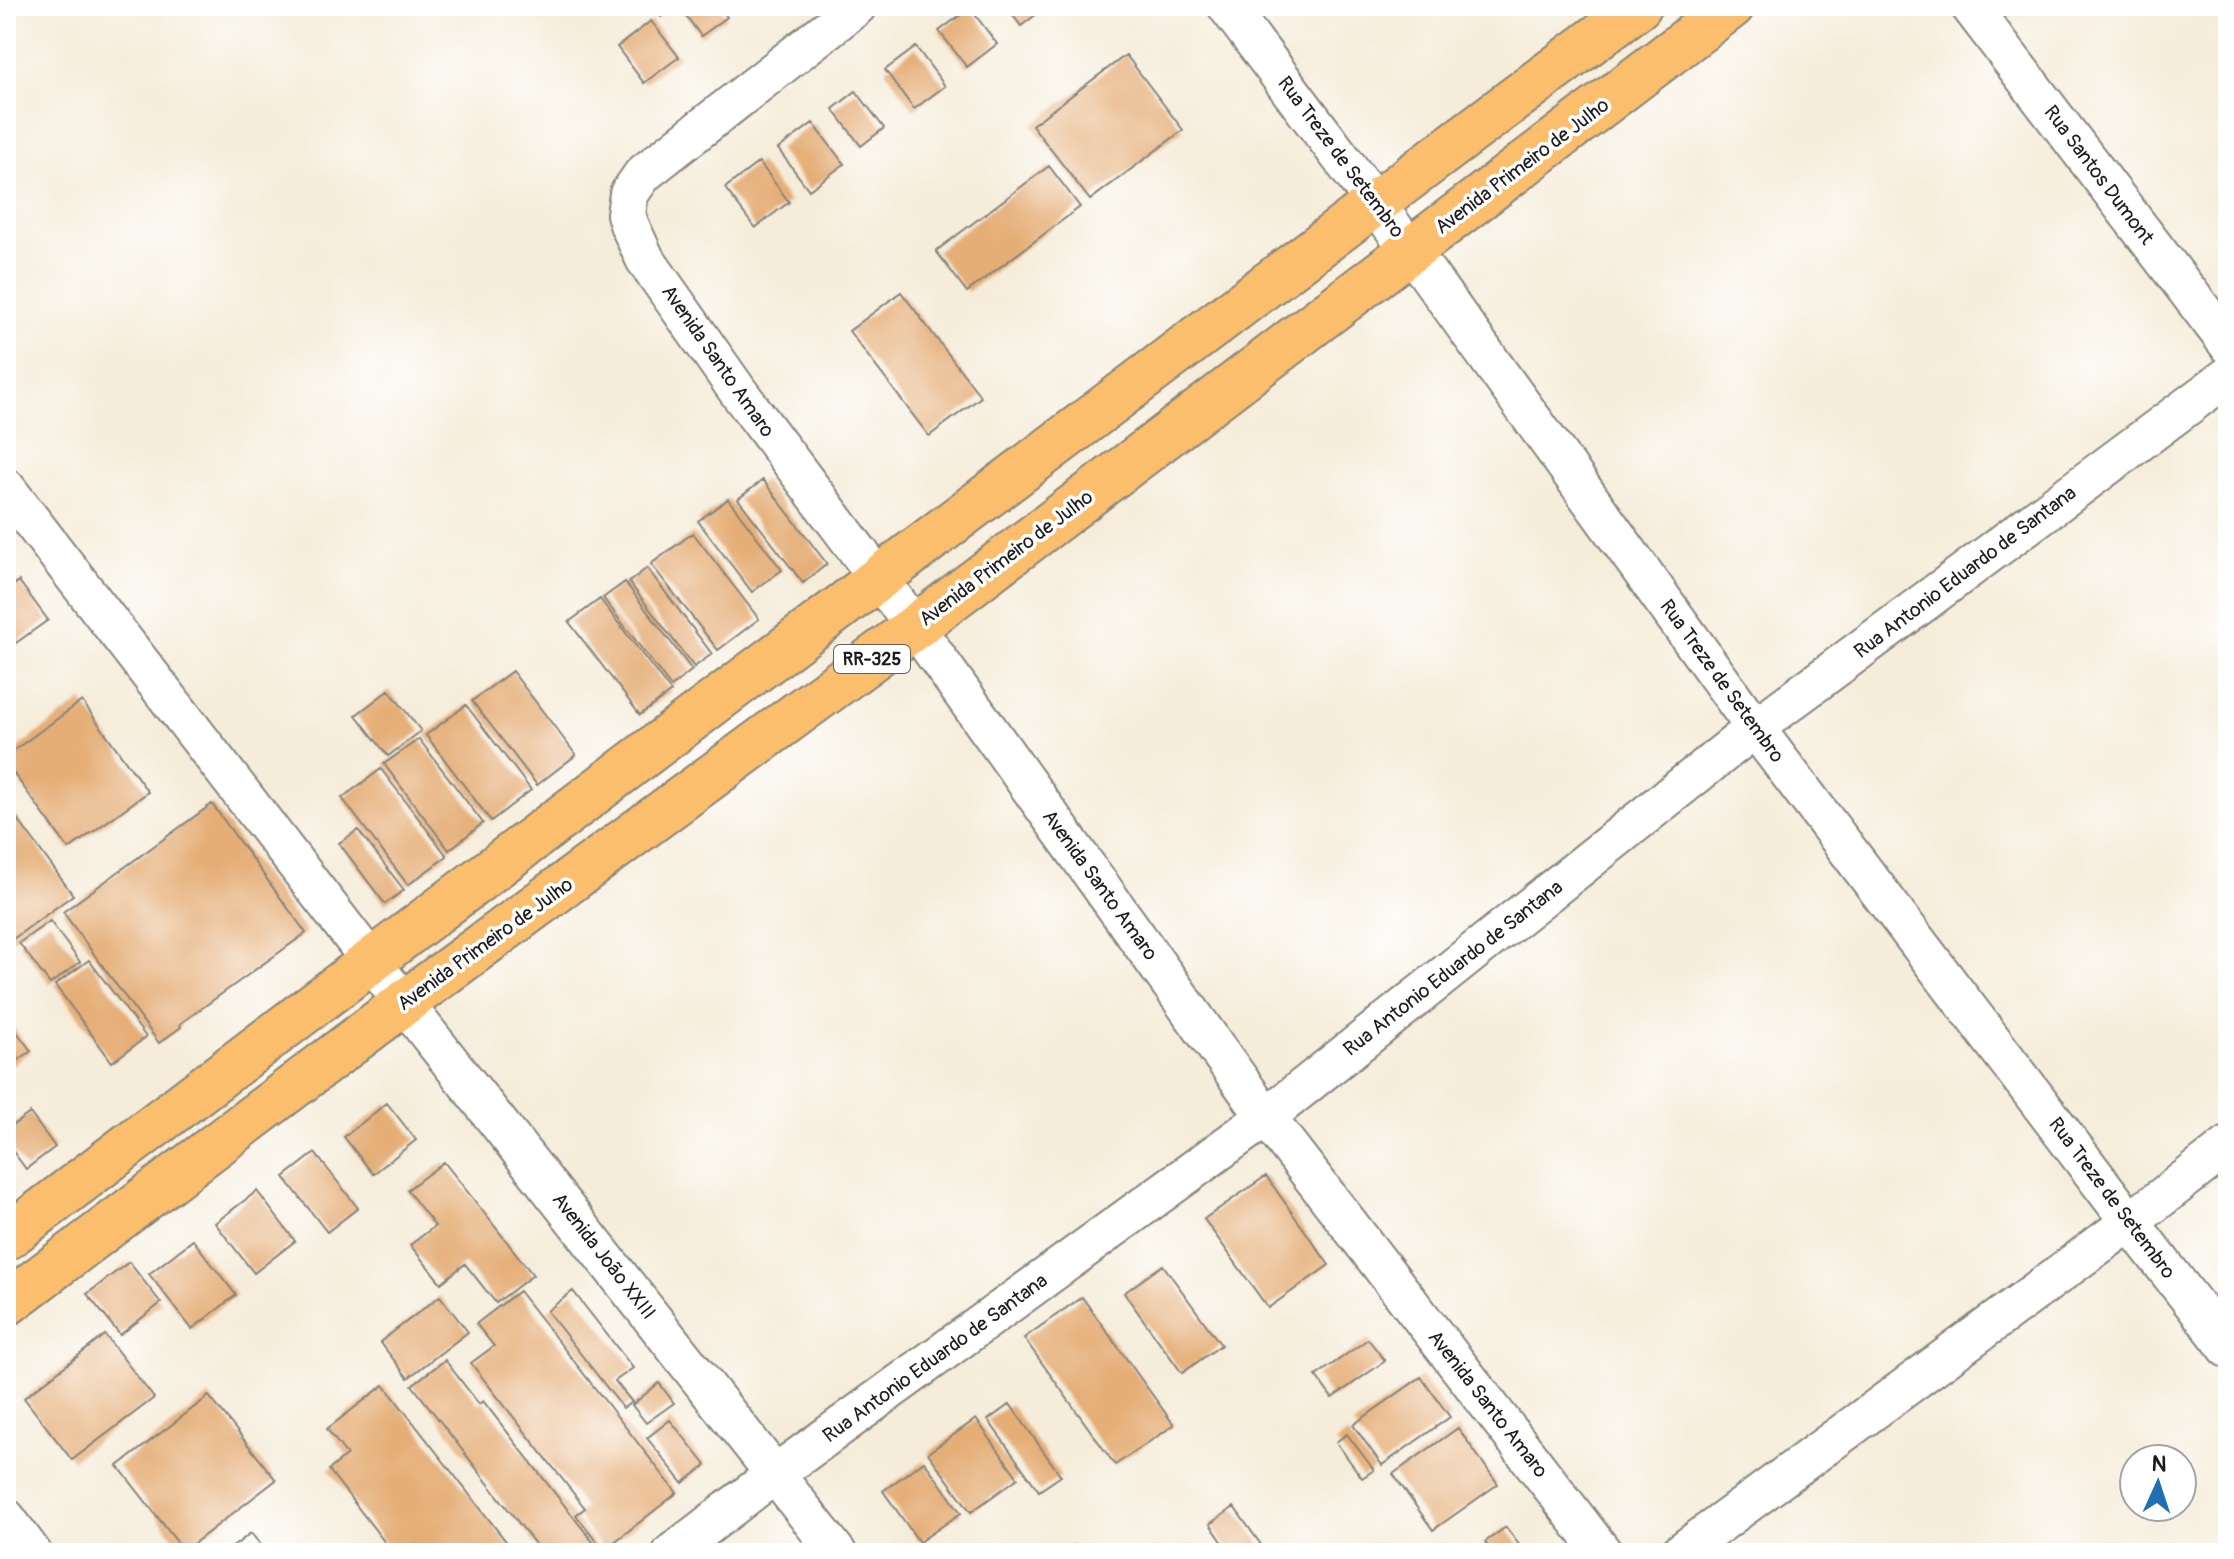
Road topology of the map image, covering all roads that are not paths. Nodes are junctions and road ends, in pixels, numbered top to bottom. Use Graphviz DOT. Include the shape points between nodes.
graph roads {
  1 [pos="857,6"];
  2 [pos="1227,6"];
  3 [pos="1639,6"];
  4 [pos="1732,6"];
  5 [pos="1970,6"];
  6 [pos="1374,203"];
  7 [pos="1411,251"];
  8 [pos="2228,344"];
  9 [pos="2228,376"];
  10 [pos="6,488"];
  11 [pos="878,579"];
  12 [pos="915,627"];
  13 [pos="1755,728"];
  14 [pos="370,960"];
  15 [pos="404,1003"];
  16 [pos="1266,1117"];
  17 [pos="2228,1146"];
  18 [pos="2130,1222"];
  19 [pos="6,1238"];
  20 [pos="6,1304"];
  21 [pos="2228,1348"];
  22 [pos="775,1474"];
  23 [pos="6,1518"];
  24 [pos="32,1553"];
  25 [pos="672,1553"];
  26 [pos="837,1553"];
  27 [pos="1603,1553"];
  28 [pos="1680,1553"];
  1 -- 11 [label="street, Avenida Santo Amaro" via="656,163 629,194 626,214 645,259"];
  2 -- 6 [label="street, Rua Treze de Setembro"];
  3 -- 6 [label="main road, RR-325"];
  4 -- 7 [label="main road, Avenida Primeiro de Julho / RR-325"];
  5 -- 8 [label="street, Rua Santos Dumont"];
  6 -- 7 [label="street, Rua Treze de Setembro"];
  6 -- 11 [label="main road, RR-325"];
  7 -- 12 [label="main road, Avenida Primeiro de Julho / RR-325"];
  7 -- 13 [label="street, Rua Treze de Setembro"];
  9 -- 13 [label="street, Rua Antonio Eduardo de Santana"];
  10 -- 14 [label="street, Avenida João XXIII"];
  11 -- 12 [label="street, Avenida Santo Amaro"];
  11 -- 14 [label="main road, RR-325"];
  12 -- 15 [label="main road, Avenida Primeiro de Julho / RR-325"];
  12 -- 16 [label="street, Avenida Santo Amaro"];
  13 -- 16 [label="street, Rua Antonio Eduardo de Santana"];
  13 -- 18 [label="street, Rua Treze de Setembro"];
  14 -- 15 [label="street, Avenida João XXIII"];
  14 -- 19 [label="main road, RR-325"];
  15 -- 20 [label="main road, Avenida Primeiro de Julho / RR-325"];
  15 -- 22 [label="street, Avenida João XXIII"];
  16 -- 22 [label="street, Rua Antonio Eduardo de Santana"];
  16 -- 27 [label="street, Avenida Santo Amaro"];
  17 -- 18 [label="street"];
  18 -- 21 [label="street, Rua Treze de Setembro"];
  18 -- 28 [label="street"];
  22 -- 25 [label="street, Rua Antonio Eduardo de Santana"];
  22 -- 26 [label="street, Avenida João XXIII"];
  23 -- 24 [label="street"];
}
